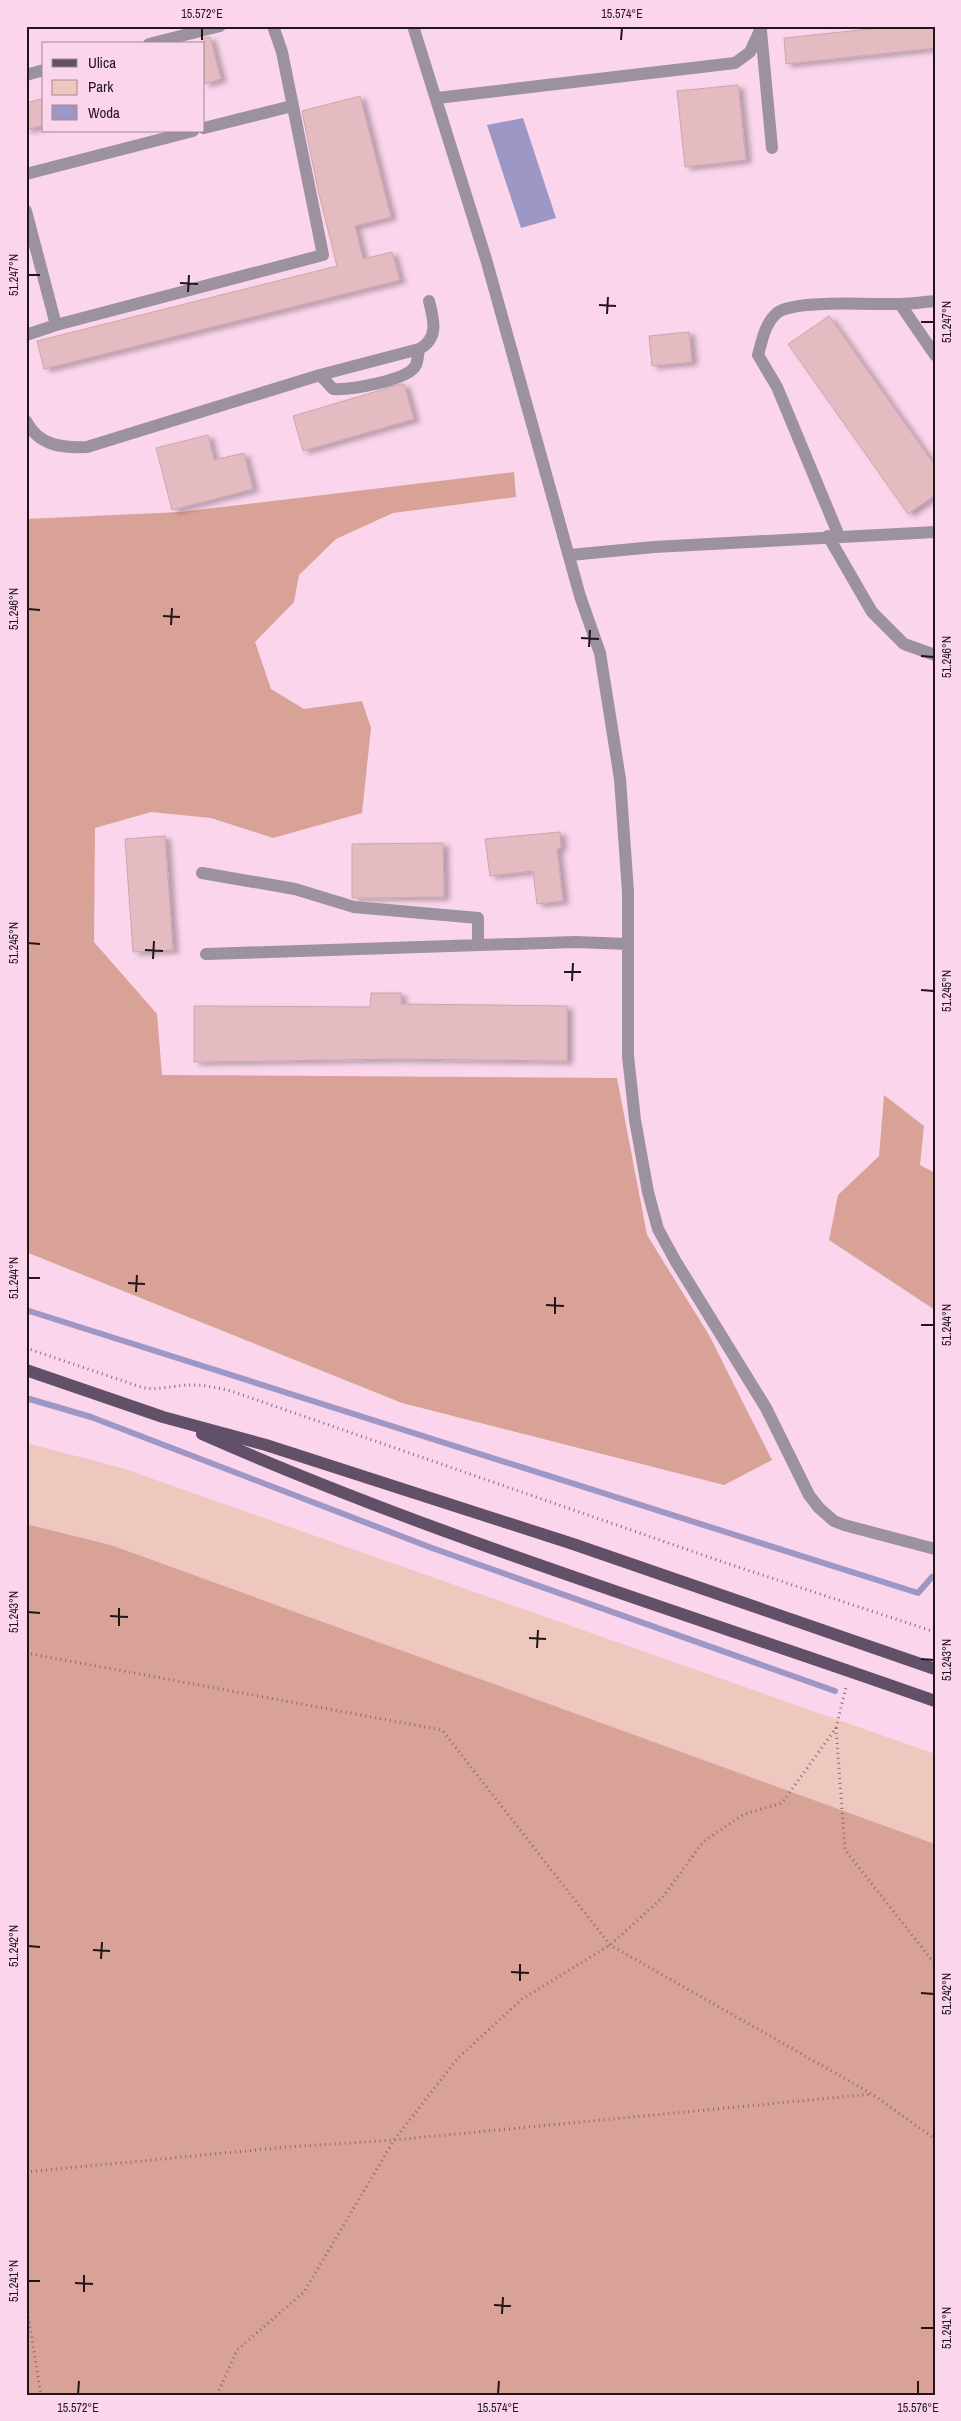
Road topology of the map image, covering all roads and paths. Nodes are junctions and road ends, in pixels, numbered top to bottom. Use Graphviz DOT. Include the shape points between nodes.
graph roads {
  1 [pos="220,26"];
  2 [pos="273,26"];
  3 [pos="413,26"];
  4 [pos="762,28"];
  5 [pos="158,42"];
  6 [pos="42,71"];
  7 [pos="26,75"];
  8 [pos="437,98"];
  9 [pos="292,106"];
  10 [pos="205,128"];
  11 [pos="189,132"];
  12 [pos="772,148"];
  13 [pos="26,174"];
  14 [pos="26,211"];
  15 [pos="429,301"];
  16 [pos="935,301"];
  17 [pos="900,304"];
  18 [pos="56,325"];
  19 [pos="26,335"];
  20 [pos="419,349"];
  21 [pos="935,355"];
  22 [pos="320,375"];
  23 [pos="26,421"];
  24 [pos="935,532"];
  25 [pos="834,536"];
  26 [pos="570,555"];
  27 [pos="935,655"];
  28 [pos="202,873"];
  29 [pos="478,944"];
  30 [pos="628,944"];
  31 [pos="206,954"];
  32 [pos="26,1348"];
  33 [pos="26,1370"];
  34 [pos="163,1417"];
  35 [pos="935,1549"];
  36 [pos="935,1632"];
  37 [pos="26,1653"];
  38 [pos="935,1669"];
  39 [pos="850,1672"];
  40 [pos="935,1701"];
  41 [pos="836,1728"];
  42 [pos="610,1944"];
  43 [pos="935,1964"];
  44 [pos="872,2094"];
  45 [pos="935,2139"];
  46 [pos="394,2140"];
  47 [pos="26,2172"];
  48 [pos="26,2302"];
  49 [pos="41,2395"];
  50 [pos="217,2395"];
  1 -- 5 [label="street"];
  2 -- 9 [label="street" via="282,52"];
  3 -- 8 [label="street"];
  4 -- 8 [label="street" via="750,52 735,63"];
  4 -- 12 [label="street"];
  6 -- 7 [label="street"];
  8 -- 26 [label="street"];
  9 -- 10 [label="street"];
  9 -- 18 [label="street" via="323,254"];
  11 -- 13 [label="street"];
  14 -- 18 [label="street"];
  15 -- 20 [label="street" via="434,320 433,336 427,345"];
  16 -- 17 [label="street"];
  17 -- 21 [label="street"];
  17 -- 25 [label="street" via="797,307 777,313 764,332 758,355 777,387"];
  18 -- 19 [label="street"];
  20 -- 22 [label="street"];
  20 -- 22 [label="street" via="416,365 410,371 382,382 333,389"];
  22 -- 23 [label="street" via="87,448 61,448 38,437"];
  24 -- 25 [label="street"];
  25 -- 26 [label="street"];
  25 -- 27 [label="street" via="872,612 904,644"];
  26 -- 30 [label="street" via="600,653 610,711 620,779 628,892"];
  28 -- 29 [label="street" via="295,889 354,907 478,918"];
  29 -- 30 [label="street"];
  29 -- 31 [label="street"];
  30 -- 35 [label="street" via="628,1056 635,1120 658,1229 766,1408 809,1495 820,1508 834,1521"];
  32 -- 36 [label="path" via="144,1388 159,1390 190,1385 231,1391"];
  33 -- 34 [label="main road"];
  34 -- 38 [label="main road" via="266,1445 573,1544"];
  34 -- 39 [label="main road" via="260,1460 456,1537"];
  37 -- 42 [label="path" via="442,1730"];
  39 -- 40 [label="main road"];
  39 -- 41 [label="path"];
  41 -- 42 [label="path" via="782,1803 744,1814 703,1842 662,1898"];
  41 -- 43 [label="path" via="845,1850"];
  42 -- 44 [label="path"];
  42 -- 46 [label="path" via="522,1999 458,2058"];
  44 -- 45 [label="path"];
  44 -- 46 [label="path"];
  46 -- 47 [label="path"];
  46 -- 50 [label="path" via="304,2292 237,2350"];
  48 -- 49 [label="path"];
}
